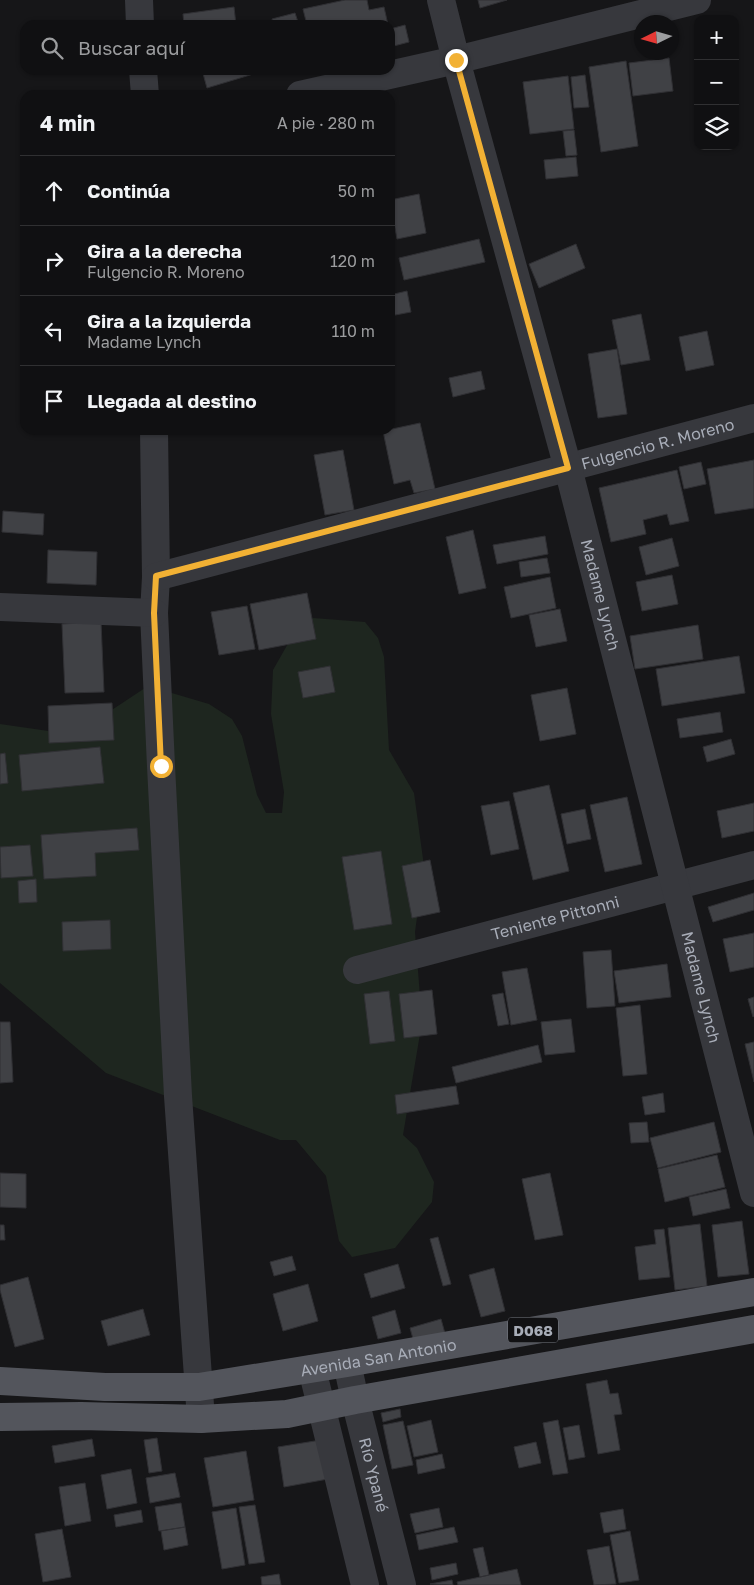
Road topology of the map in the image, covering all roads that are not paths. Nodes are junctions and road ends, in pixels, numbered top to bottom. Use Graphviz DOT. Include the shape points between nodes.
graph roads {
  1 [pos="139,0"];
  2 [pos="441,0"];
  3 [pos="697,0"];
  4 [pos="140,20"];
  5 [pos="456,60"];
  6 [pos="395,74"];
  7 [pos="143,75"];
  8 [pos="389,75"];
  9 [pos="145,90"];
  10 [pos="322,90"];
  11 [pos="754,418"];
  12 [pos="154,435"];
  13 [pos="568,468"];
  14 [pos="156,576"];
  15 [pos="0,607"];
  16 [pos="154,613"];
  17 [pos="754,865"];
  18 [pos="674,886"];
  19 [pos="357,970"];
  20 [pos="754,1193"];
  21 [pos="754,1292"];
  22 [pos="754,1329"];
  23 [pos="347,1363"];
  24 [pos="312,1369"];
  25 [pos="0,1381"];
  26 [pos="199,1387"];
  27 [pos="355,1400"];
  28 [pos="321,1408"];
  29 [pos="0,1417"];
  30 [pos="201,1419"];
  31 [pos="365,1585"];
  32 [pos="402,1585"];
  1 -- 4 [label="street"];
  2 -- 5 [label="street, Madame Lynch"];
  3 -- 5 [label="street"];
  5 -- 6 [label="street"];
  5 -- 13 [label="street, Madame Lynch"];
  7 -- 9 [label="street"];
  8 -- 10 [label="street"];
  11 -- 13 [label="street, Fulgencio R. Moreno"];
  12 -- 14 [label="street"];
  13 -- 14 [label="street, Fulgencio R. Moreno"];
  13 -- 18 [label="street, Madame Lynch"];
  14 -- 16 [label="street"];
  15 -- 16 [label="street"];
  16 -- 26 [label="street" via="178,1096"];
  17 -- 18 [label="street, Teniente Pittonni"];
  18 -- 19 [label="street, Teniente Pittonni"];
  18 -- 20 [label="street, Madame Lynch"];
  21 -- 23 [label="main road, Avenida San Antonio / D068"];
  22 -- 27 [label="main road, D068"];
  23 -- 24 [label="main road, Avenida San Antonio / D068"];
  23 -- 27 [label="street, Río Ypané"];
  24 -- 26 [label="main road, Avenida San Antonio / D068"];
  24 -- 28 [label="street"];
  25 -- 26 [label="main road, Avenida San Antonio / D068" via="105,1387"];
  26 -- 30 [label="street"];
  27 -- 28 [label="main road, D068"];
  27 -- 32 [label="street, Río Ypané"];
  28 -- 30 [label="main road, D068" via="287,1414"];
  28 -- 31 [label="street"];
  29 -- 30 [label="main road, D068"];
}
